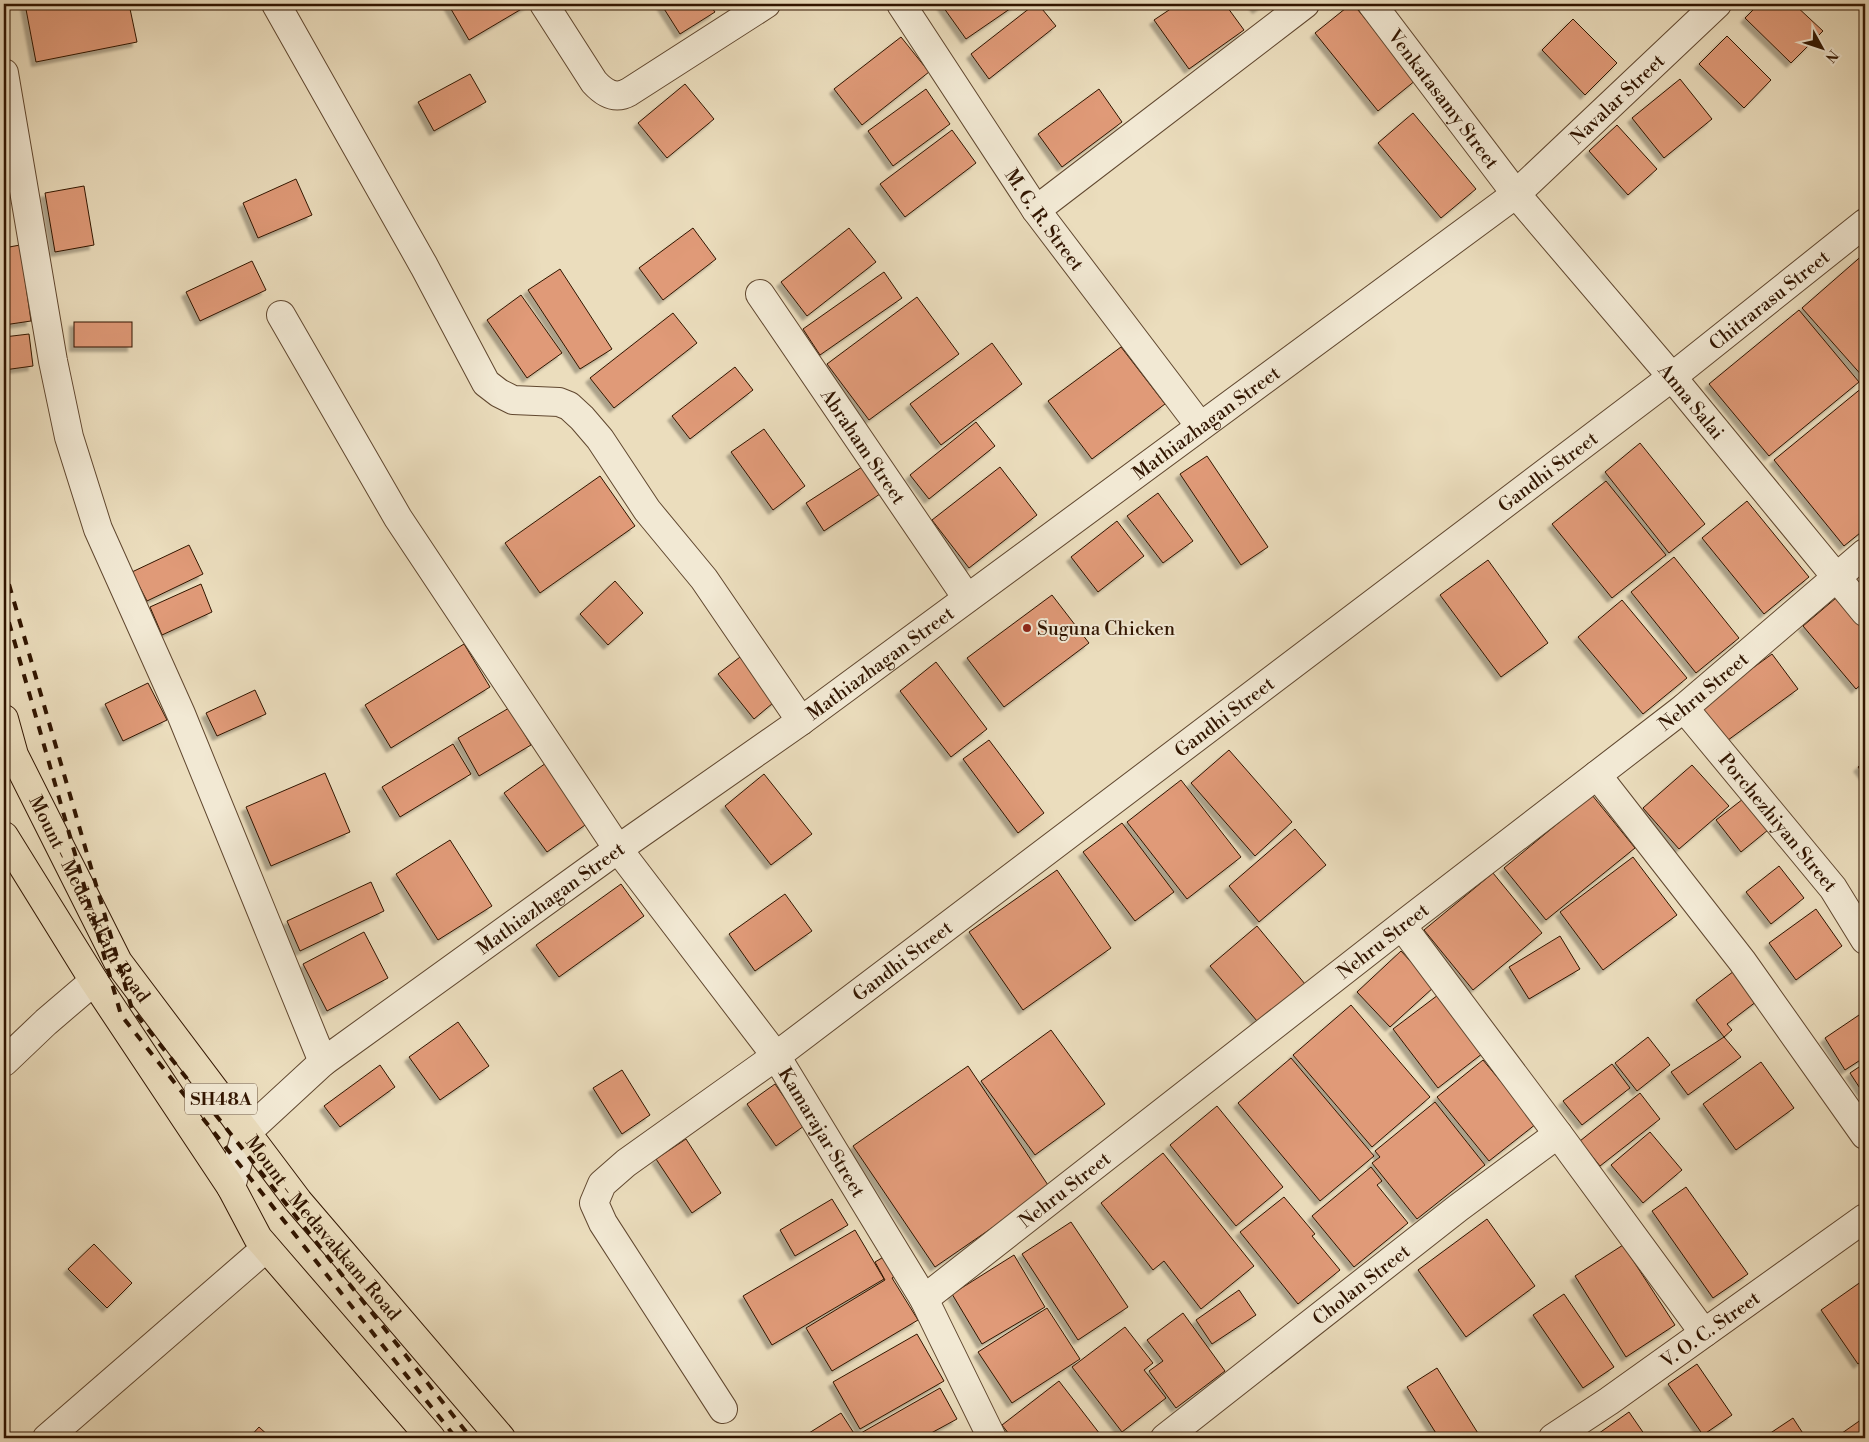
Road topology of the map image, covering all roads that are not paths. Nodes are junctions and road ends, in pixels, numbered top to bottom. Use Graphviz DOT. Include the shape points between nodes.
graph roads {
  1 [pos="276,4"];
  2 [pos="544,4"];
  3 [pos="766,4"];
  4 [pos="902,4"];
  5 [pos="1305,4"];
  6 [pos="1372,4"];
  7 [pos="1712,5"];
  8 [pos="4,73"];
  9 [pos="1516,194"];
  10 [pos="1036,210"];
  11 [pos="1865,223"];
  12 [pos="760,294"];
  13 [pos="281,315"];
  14 [pos="1672,377"];
  15 [pos="1200,426"];
  16 [pos="1865,553"];
  17 [pos="1836,576"];
  18 [pos="967,598"];
  19 [pos="1865,612"];
  20 [pos="1684,708"];
  21 [pos="4,719"];
  22 [pos="801,721"];
  23 [pos="1597,775"];
  24 [pos="4,836"];
  25 [pos="618,849"];
  26 [pos="1402,926"];
  27 [pos="1865,940"];
  28 [pos="94,981"];
  29 [pos="776,1056"];
  30 [pos="4,1062"];
  31 [pos="323,1062"];
  32 [pos="246,1133"];
  33 [pos="1558,1134"];
  34 [pos="1865,1135"];
  35 [pos="231,1187"];
  36 [pos="1865,1218"];
  37 [pos="266,1248"];
  38 [pos="924,1299"];
  39 [pos="1704,1333"];
  40 [pos="723,1409"];
  41 [pos="46,1438"];
  42 [pos="431,1438"];
  43 [pos="501,1438"];
  44 [pos="992,1438"];
  45 [pos="1165,1438"];
  46 [pos="1553,1438"];
  1 -- 22 [label="street" via="486,383 513,400 558,402 569,406 582,418 600,439 647,510 704,579"];
  2 -- 3 [label="street" via="594,82 605,92 617,96 629,92"];
  4 -- 10 [label="street, M. G. R. Street"];
  5 -- 10 [label="street"];
  6 -- 9 [label="street, Venkatasamy Street"];
  7 -- 9 [label="street, Navalar Street"];
  8 -- 31 [label="street" via="53,361 69,437 98,529 181,714"];
  9 -- 14 [label="street, Anna Salai"];
  9 -- 15 [label="street, Mathiazhagan Street"];
  10 -- 15 [label="street, M. G. R. Street"];
  11 -- 14 [label="street, Chitrarasu Street"];
  12 -- 18 [label="street, Abraham Street"];
  13 -- 25 [label="street, Kamarajar Street" via="398,518"];
  14 -- 17 [label="street, Anna Salai"];
  14 -- 29 [label="street, Gandhi Street"];
  15 -- 18 [label="street, Mathiazhagan Street"];
  16 -- 17 [label="street, Nehru Street"];
  17 -- 19 [label="street, Anna Salai"];
  17 -- 20 [label="street, Nehru Street"];
  18 -- 22 [label="street, Mathiazhagan Street"];
  20 -- 23 [label="street, Nehru Street"];
  20 -- 27 [label="street, Porchezhiyan Street" via="1833,888"];
  21 -- 32 [label="main road, Mount - Medavakkam Road / SH48A" via="14,755 118,962"];
  22 -- 25 [label="street, Mathiazhagan Street"];
  23 -- 26 [label="street, Nehru Street"];
  23 -- 34 [label="street" via="1742,961"];
  24 -- 28 [label="main road, Mount - Medavakkam Road / SH48A"];
  25 -- 29 [label="street, Kamarajar Street"];
  25 -- 31 [label="street, Mathiazhagan Street"];
  26 -- 33 [label="street"];
  26 -- 38 [label="street, Nehru Street"];
  28 -- 30 [label="street"];
  28 -- 35 [label="main road, Mount - Medavakkam Road / SH48A"];
  29 -- 38 [label="street, Kamarajar Street"];
  29 -- 40 [label="street, Gandhi Street" via="626,1163 602,1184 594,1203 603,1223"];
  31 -- 32 [label="street, Mathiazhagan Street"];
  32 -- 35 [label="street"];
  32 -- 43 [label="main road, Mount - Medavakkam Road / SH48A" via="298,1202"];
  33 -- 39 [label="street"];
  33 -- 45 [label="street, Cholan Street" via="1458,1208"];
  35 -- 37 [label="main road, Mount - Medavakkam Road / SH48A"];
  36 -- 39 [label="street, V. O. C. Street"];
  37 -- 41 [label="street"];
  37 -- 42 [label="main road, Mount - Medavakkam Road / SH48A"];
  38 -- 44 [label="street, Kamarajar Street"];
  39 -- 46 [label="street, V. O. C. Street"];
}
